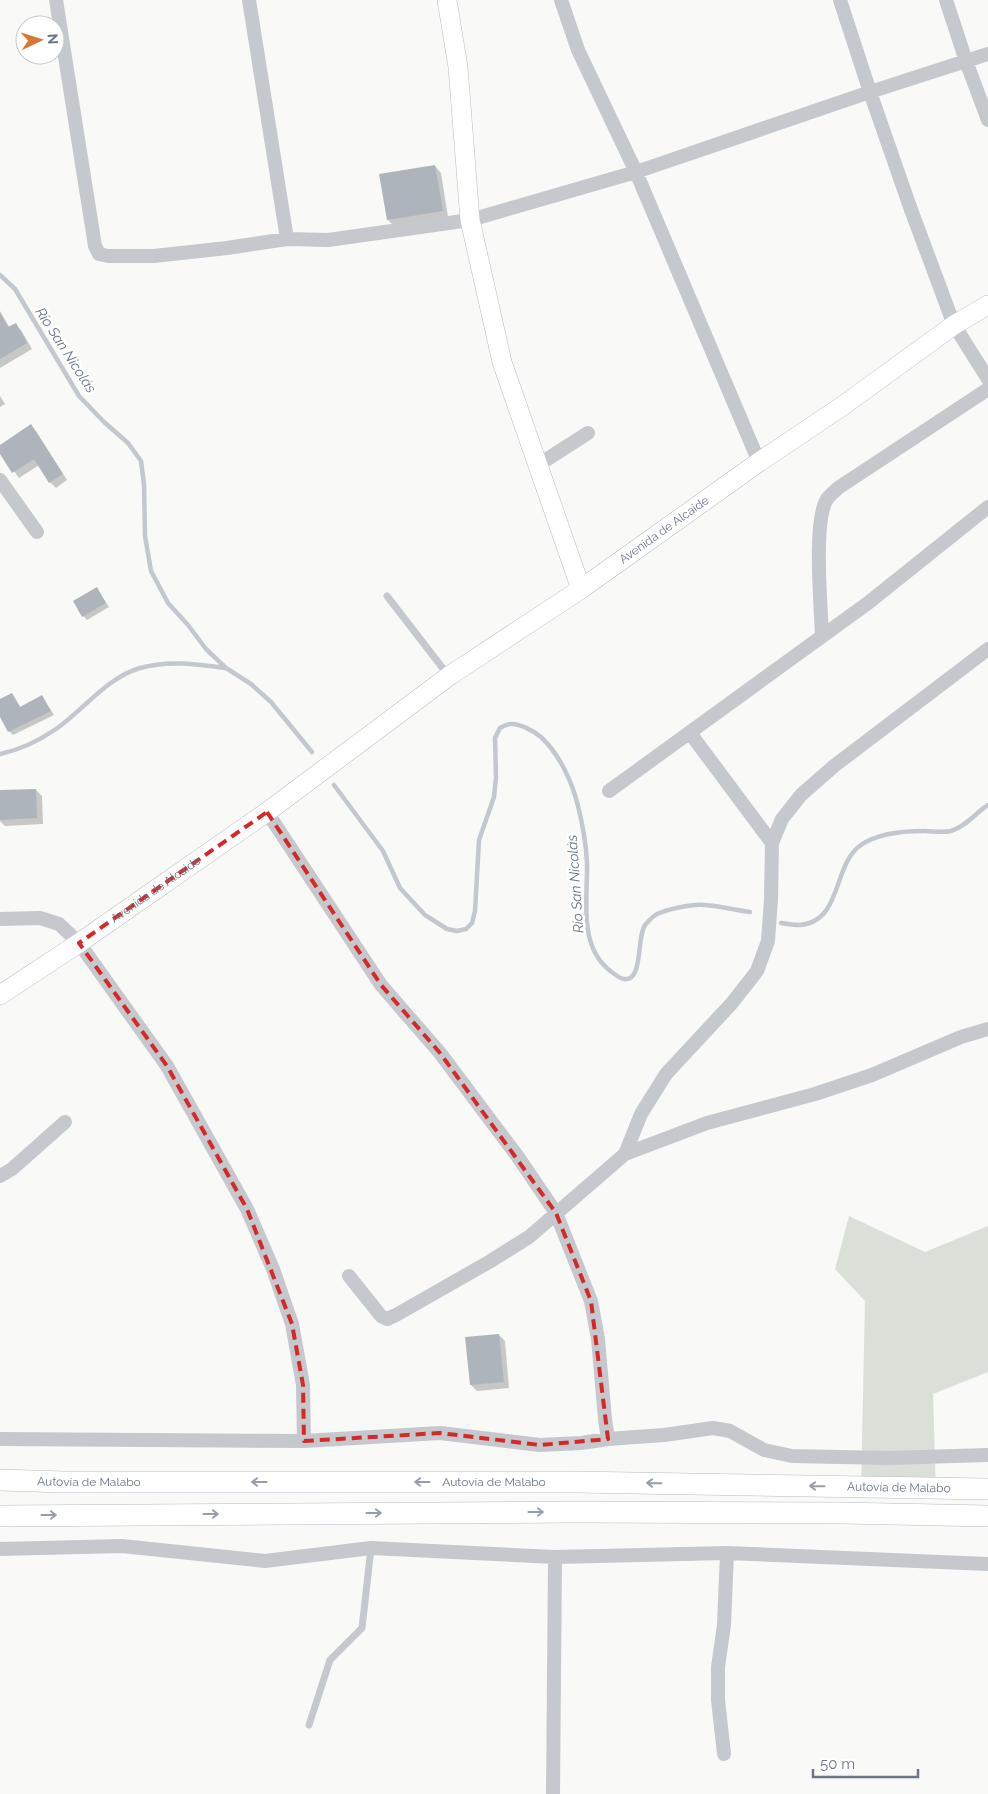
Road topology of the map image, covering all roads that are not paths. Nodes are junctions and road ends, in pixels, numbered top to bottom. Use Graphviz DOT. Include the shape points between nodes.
graph roads {
  1 [pos="56,0"];
  2 [pos="249,0"];
  3 [pos="446,0"];
  4 [pos="561,0"];
  5 [pos="840,0"];
  6 [pos="946,0"];
  7 [pos="988,54"];
  8 [pos="966,62"];
  9 [pos="870,92"];
  10 [pos="988,120"];
  11 [pos="636,172"];
  12 [pos="470,220"];
  13 [pos="287,239"];
  14 [pos="988,305"];
  15 [pos="954,325"];
  16 [pos="988,378"];
  17 [pos="988,389"];
  18 [pos="588,433"];
  19 [pos="759,462"];
  20 [pos="538,465"];
  21 [pos="0,480"];
  22 [pos="988,507"];
  23 [pos="37,532"];
  24 [pos="581,589"];
  25 [pos="388,596"];
  26 [pos="822,636"];
  27 [pos="988,649"];
  28 [pos="449,676"];
  29 [pos="690,733"];
  30 [pos="609,791"];
  31 [pos="267,812"];
  32 [pos="772,843"];
  33 [pos="0,919"];
  34 [pos="79,943"];
  35 [pos="0,995"];
  36 [pos="988,1029"];
  37 [pos="64,1122"];
  38 [pos="626,1154"];
  39 [pos="0,1176"];
  40 [pos="556,1212"];
  41 [pos="349,1276"];
  42 [pos="0,1439"];
  43 [pos="608,1439"];
  44 [pos="304,1441"];
  45 [pos="988,1455"];
  46 [pos="0,1480"];
  47 [pos="988,1489"];
  48 [pos="0,1516"];
  49 [pos="988,1516"];
  50 [pos="371,1548"];
  51 [pos="0,1549"];
  52 [pos="727,1553"];
  53 [pos="555,1558"];
  54 [pos="988,1564"];
  55 [pos="309,1726"];
  56 [pos="724,1754"];
  57 [pos="553,1794"];
  1 -- 13 [label="street" via="95,246 99,254 154,256"];
  2 -- 13 [label="street"];
  3 -- 12 [label="main road" via="458,67"];
  4 -- 11 [label="street" via="578,50"];
  5 -- 9 [label="street"];
  6 -- 8 [label="street"];
  7 -- 8 [label="street"];
  8 -- 9 [label="street"];
  8 -- 10 [label="street"];
  9 -- 11 [label="street"];
  9 -- 15 [label="street"];
  11 -- 12 [label="street"];
  11 -- 19 [label="street"];
  12 -- 13 [label="street" via="328,240"];
  12 -- 20 [label="main road" via="502,362"];
  14 -- 15 [label="main road, Avenida de Alcaide"];
  15 -- 16 [label="street"];
  15 -- 19 [label="main road, Avenida de Alcaide"];
  17 -- 26 [label="street" via="838,488 827,499 821,518 819,561"];
  18 -- 20 [label="street"];
  19 -- 24 [label="main road, Avenida de Alcaide"];
  20 -- 24 [label="main road"];
  21 -- 23 [label="street"];
  22 -- 26 [label="street"];
  24 -- 28 [label="main road, Avenida de Alcaide"];
  25 -- 28 [label="lane"];
  26 -- 29 [label="street"];
  27 -- 32 [label="street" via="800,795 782,820"];
  28 -- 31 [label="main road, Avenida de Alcaide"];
  29 -- 30 [label="street"];
  29 -- 32 [label="street"];
  31 -- 34 [label="main road, Avenida de Alcaide"];
  31 -- 40 [label="street" via="381,985 440,1053"];
  32 -- 38 [label="street" via="768,941 757,971 666,1074 640,1114"];
  33 -- 34 [label="street" via="40,918 59,924"];
  34 -- 35 [label="main road, Avenida de Alcaide"];
  34 -- 44 [label="street" via="167,1066 250,1218 273,1269 292,1324 303,1385"];
  36 -- 38 [label="street" via="961,1037 872,1076 707,1123"];
  37 -- 39 [label="street"];
  38 -- 40 [label="street"];
  40 -- 41 [label="street" via="529,1236 489,1262 387,1319 377,1312"];
  40 -- 43 [label="street" via="591,1301"];
  42 -- 44 [label="street"];
  43 -- 44 [label="street" via="540,1445 440,1433"];
  43 -- 45 [label="street" via="713,1428 730,1431 764,1450 792,1456"];
  47 -- 46 [label="main road, Autovía de Malabo, one-way" via="575,1482"];
  48 -- 49 [label="main road, one-way" via="565,1512"];
  50 -- 51 [label="street" via="264,1561 122,1546"];
  50 -- 53 [label="street"];
  50 -- 55 [label="lane" via="362,1628 330,1660"];
  52 -- 53 [label="street"];
  52 -- 54 [label="street"];
  52 -- 56 [label="street" via="718,1675"];
  53 -- 57 [label="street"];
}
